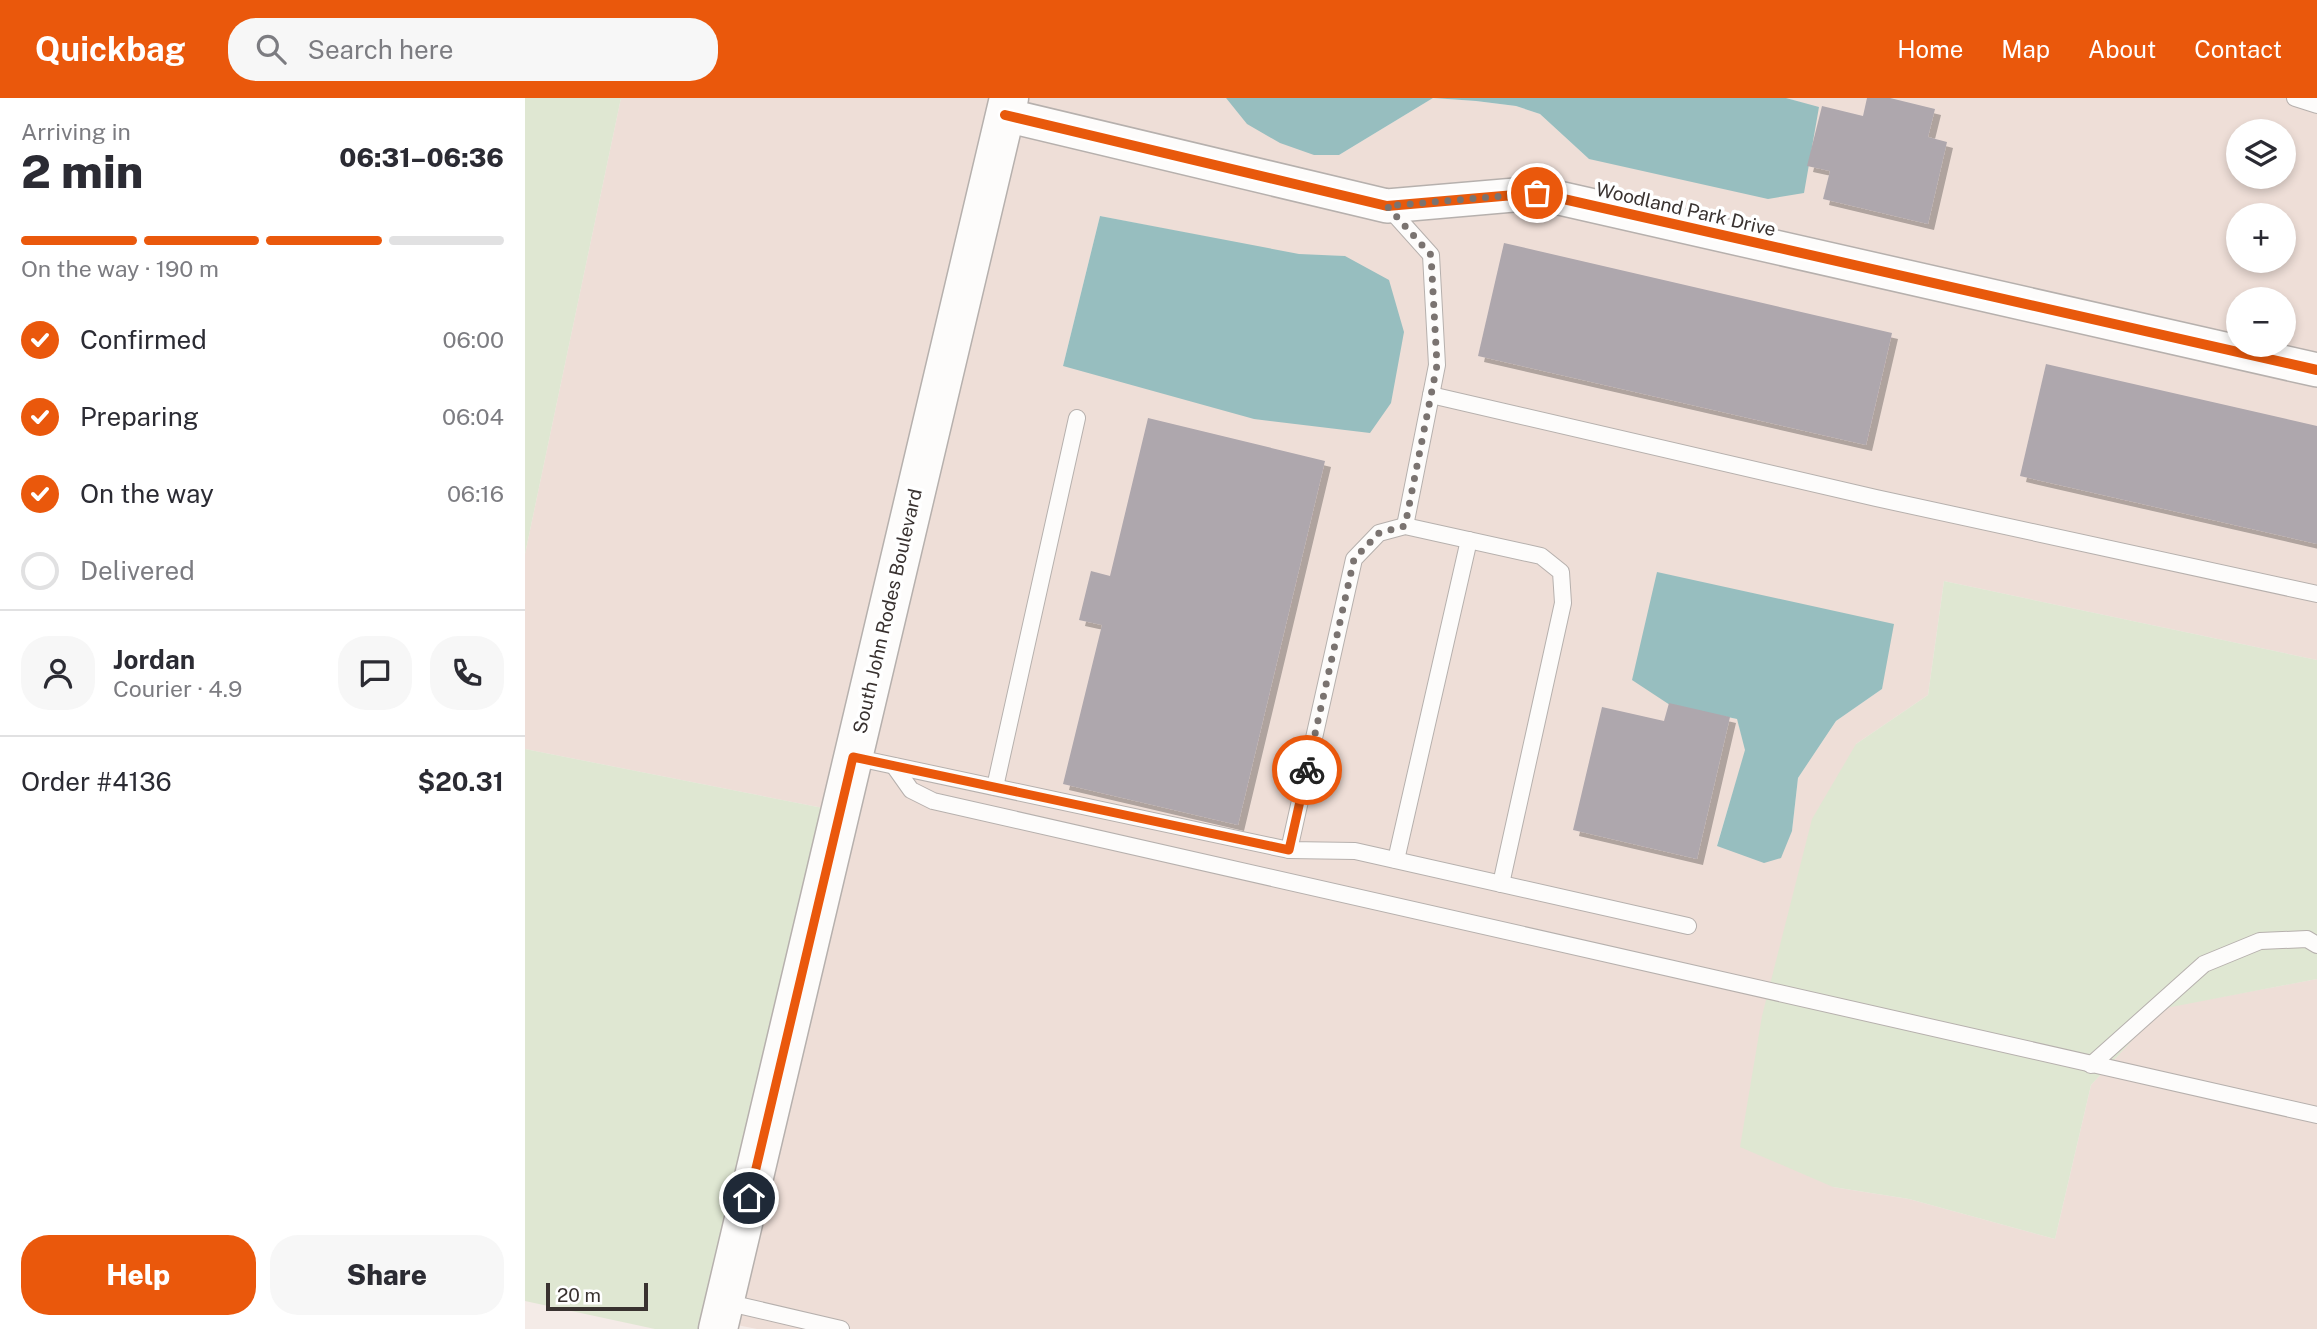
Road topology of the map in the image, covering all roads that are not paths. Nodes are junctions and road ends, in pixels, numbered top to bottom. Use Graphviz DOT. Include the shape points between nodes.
graph roads {
  1 [pos="2295,98"];
  2 [pos="2317,105"];
  3 [pos="1007,107"];
  4 [pos="1387,206"];
  5 [pos="2317,370"];
  6 [pos="1431,395"];
  7 [pos="1077,418"];
  8 [pos="1405,526"];
  9 [pos="1469,540"];
  10 [pos="2317,594"];
  11 [pos="853,757"];
  12 [pos="894,765"];
  13 [pos="995,787"];
  14 [pos="1289,850"];
  15 [pos="1396,860"];
  16 [pos="1500,884"];
  17 [pos="1688,926"];
  18 [pos="2317,944"];
  19 [pos="2091,1065"];
  20 [pos="2317,1115"];
  21 [pos="722,1315"];
  22 [pos="841,1329"];
  1 -- 2 [label="lane"];
  3 -- 4 [label="street, Woodland Park Drive"];
  3 -- 11 [label="main road, South John Rodes Boulevard"];
  4 -- 5 [label="street, Woodland Park Drive" via="1537,193"];
  4 -- 6 [label="lane" via="1431,255 1437,365"];
  6 -- 8 [label="lane"];
  6 -- 10 [label="lane"];
  7 -- 13 [label="lane"];
  8 -- 9 [label="lane"];
  8 -- 14 [label="lane" via="1379,533 1354,559"];
  9 -- 15 [label="lane"];
  9 -- 16 [label="lane" via="1541,556 1561,572 1563,603"];
  11 -- 12 [label="lane"];
  11 -- 21 [label="main road, South John Rodes Boulevard"];
  12 -- 13 [label="lane"];
  12 -- 19 [label="lane" via="911,790 933,801"];
  13 -- 14 [label="lane"];
  14 -- 15 [label="lane" via="1355,851"];
  15 -- 16 [label="lane"];
  16 -- 17 [label="lane"];
  18 -- 19 [label="lane" via="2307,939 2260,941 2204,964"];
  19 -- 20 [label="lane"];
  21 -- 22 [label="lane"];
}
